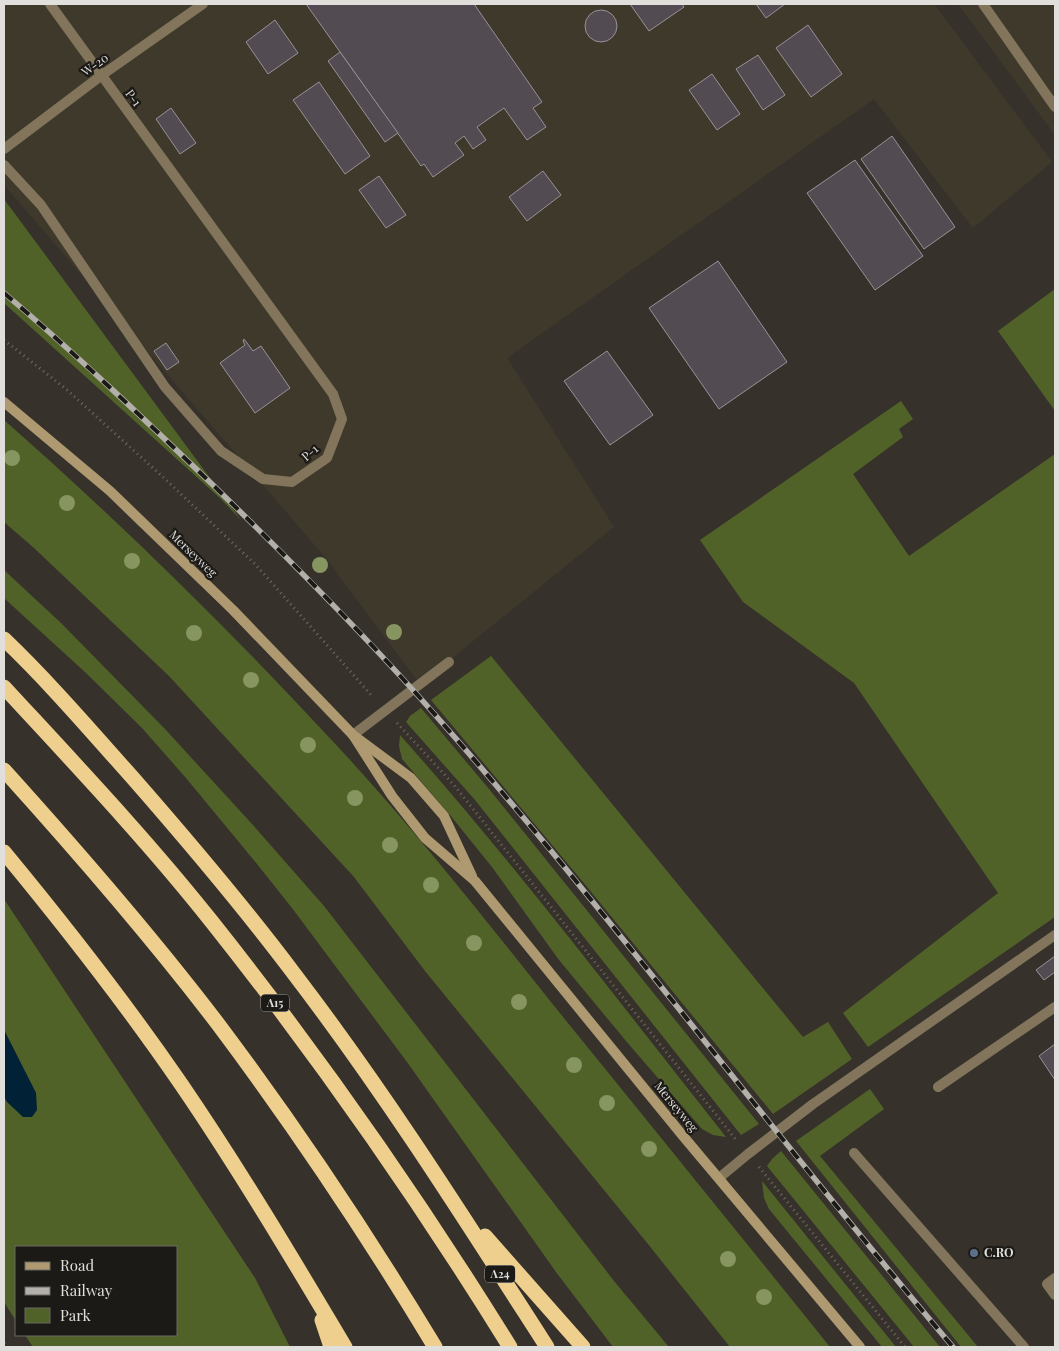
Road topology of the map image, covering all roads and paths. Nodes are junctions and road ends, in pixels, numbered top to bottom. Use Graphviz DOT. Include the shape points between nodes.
graph roads {
  1 [pos="50,4"];
  2 [pos="203,4"];
  3 [pos="983,4"];
  4 [pos="102,75"];
  5 [pos="1055,107"];
  6 [pos="4,149"];
  7 [pos="4,165"];
  8 [pos="4,402"];
  9 [pos="4,639"];
  10 [pos="449,662"];
  11 [pos="4,687"];
  12 [pos="353,735"];
  13 [pos="4,770"];
  14 [pos="4,852"];
  15 [pos="475,881"];
  16 [pos="1055,935"];
  17 [pos="1055,1007"];
  18 [pos="938,1087"];
  19 [pos="854,1153"];
  20 [pos="719,1178"];
  21 [pos="453,1200"];
  22 [pos="1055,1278"];
  23 [pos="1055,1295"];
  24 [pos="315,1297"];
  25 [pos="4,1343"];
  26 [pos="7,1347"];
  27 [pos="331,1347"];
  28 [pos="345,1347"];
  29 [pos="435,1347"];
  30 [pos="510,1347"];
  31 [pos="547,1347"];
  32 [pos="583,1347"];
  33 [pos="860,1347"];
  34 [pos="1024,1347"];
  1 -- 4 [label="lane, P-1"];
  2 -- 4 [label="lane, W-20"];
  3 -- 5 [label="lane"];
  4 -- 6 [label="lane, W-20"];
  4 -- 7 [label="lane, P-1" via="333,394 342,419 326,458 292,482 263,478 221,451 165,387 41,205"];
  8 -- 12 [label="street, Merseyweg" via="110,491 233,610"];
  9 -- 21 [label="highway, A15" via="86,726 227,889 296,975"];
  10 -- 12 [label="lane"];
  11 -- 30 [label="highway, A15" via="159,859 302,1039 393,1167"];
  12 -- 15 [label="street, Merseyweg" via="392,796 425,838"];
  12 -- 15 [label="street, Merseyweg" via="411,778 444,816"];
  13 -- 29 [label="highway" via="113,894 223,1031 322,1168"];
  14 -- 24 [label="highway" via="68,930 180,1083 252,1191"];
  15 -- 20 [label="street, Merseyweg"];
  16 -- 20 [label="lane" via="813,1104"];
  17 -- 18 [label="lane"];
  19 -- 34 [label="lane"];
  20 -- 33 [label="street, Merseyweg"];
  21 -- 31 [label="highway, A24"];
  21 -- 32 [label="highway, A15"];
  22 -- 23 [label="lane" via="1047,1284"];
  24 -- 27 [label="highway"];
  24 -- 28 [label="highway"];
  25 -- 26 [label="path"];
}
